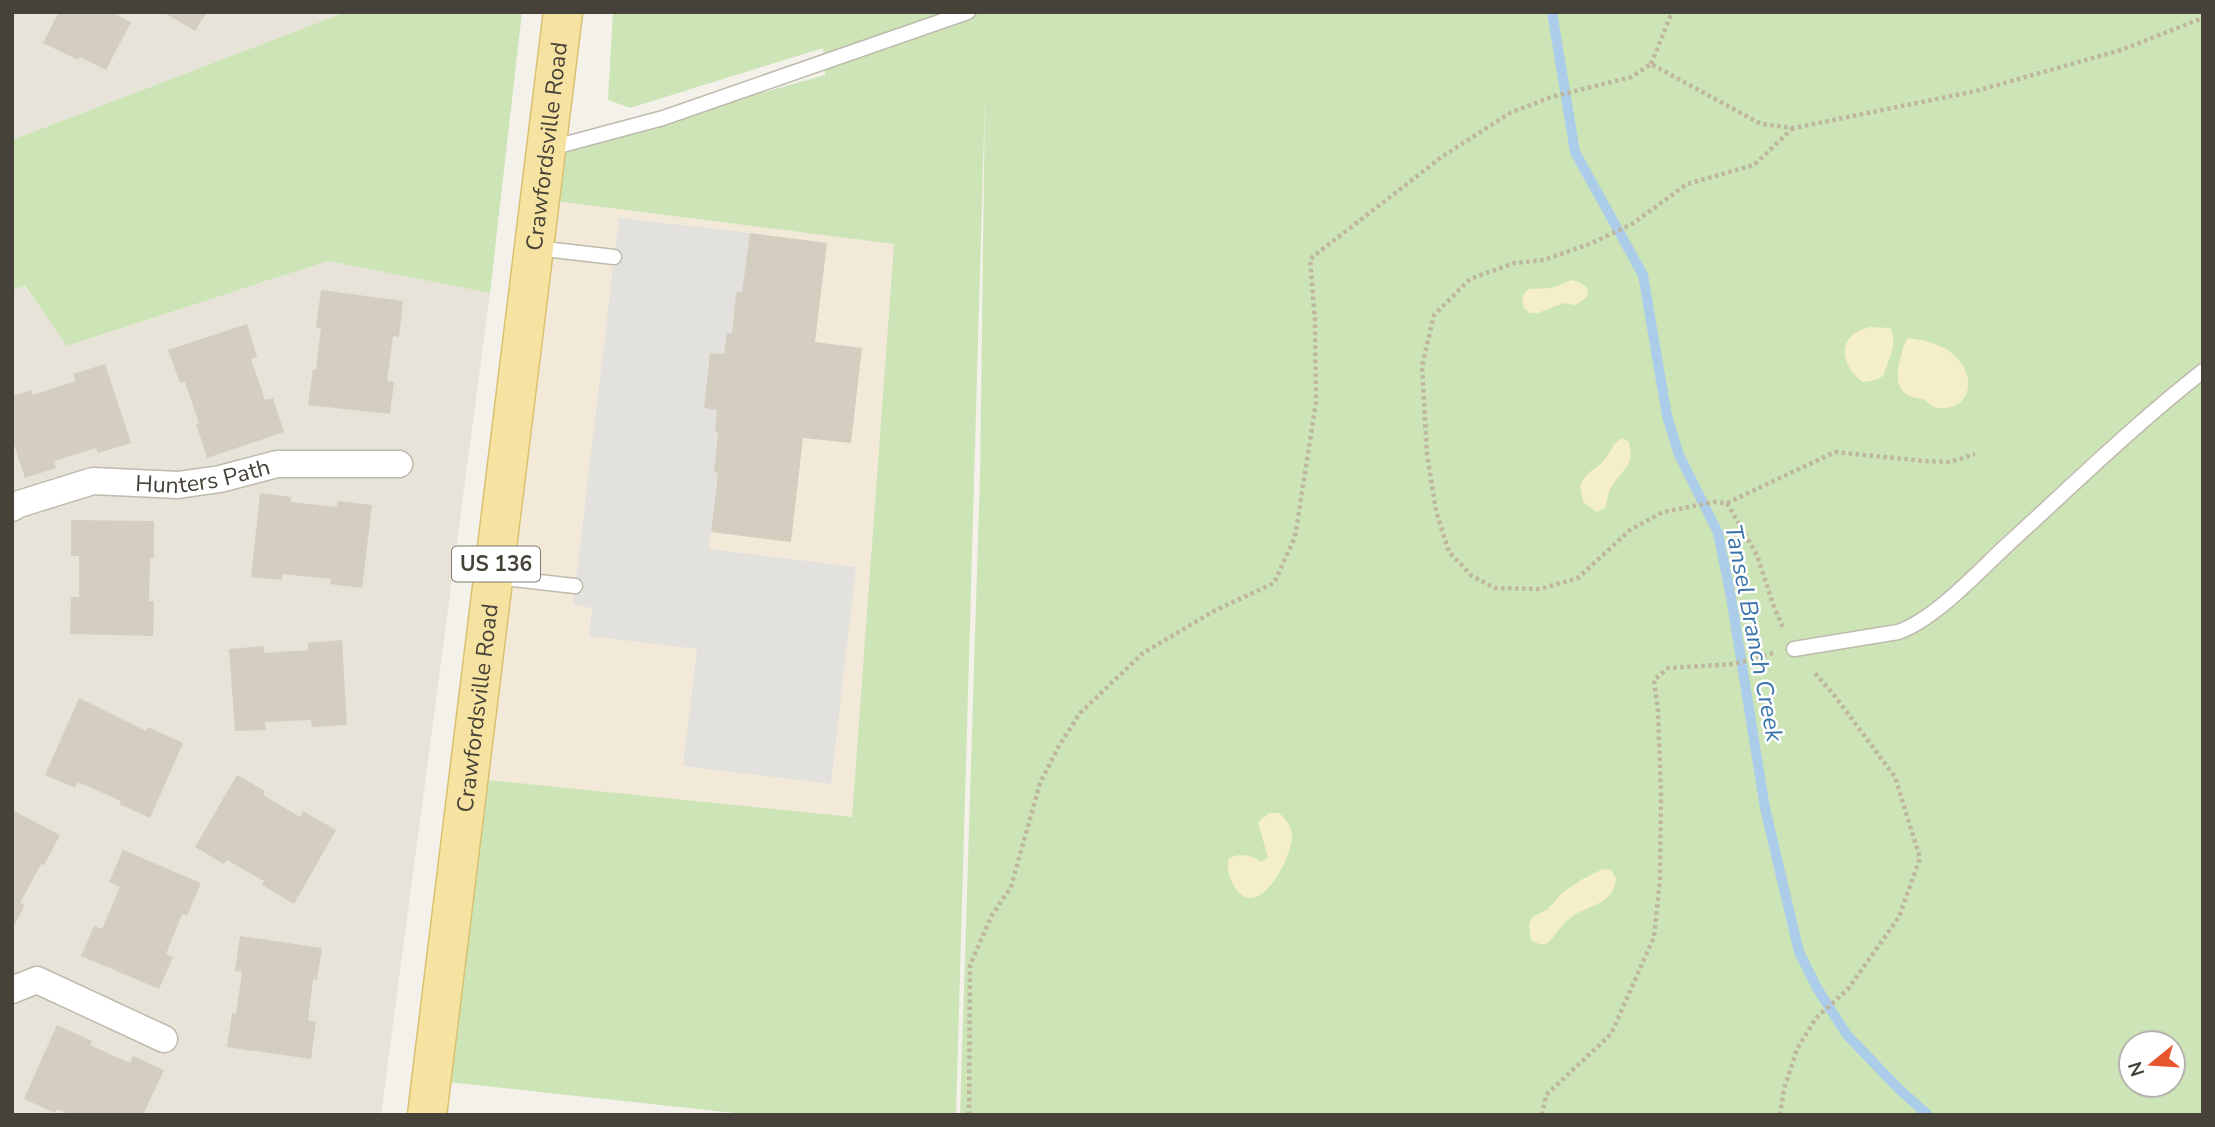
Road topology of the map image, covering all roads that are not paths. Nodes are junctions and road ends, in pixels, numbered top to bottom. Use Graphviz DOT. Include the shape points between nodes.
graph roads {
  1 [pos="564,12"];
  2 [pos="968,12"];
  3 [pos="546,149"];
  4 [pos="535,248"];
  5 [pos="614,257"];
  6 [pos="2203,370"];
  7 [pos="399,464"];
  8 [pos="12,508"];
  9 [pos="494,577"];
  10 [pos="575,586"];
  11 [pos="1794,649"];
  12 [pos="12,990"];
  13 [pos="164,1039"];
  14 [pos="427,1115"];
  1 -- 3 [label="main road, Crawfordsville Road / US 136"];
  2 -- 3 [label="lane" via="663,118"];
  3 -- 4 [label="main road, Crawfordsville Road / US 136"];
  4 -- 5 [label="lane"];
  4 -- 9 [label="main road, Crawfordsville Road / US 136"];
  6 -- 11 [label="lane" via="1912,628"];
  7 -- 8 [label="street, Hunters Path" via="277,464 178,485 93,481"];
  9 -- 10 [label="lane"];
  9 -- 14 [label="main road, Crawfordsville Road / US 136"];
  12 -- 13 [label="street" via="37,980"];
}
